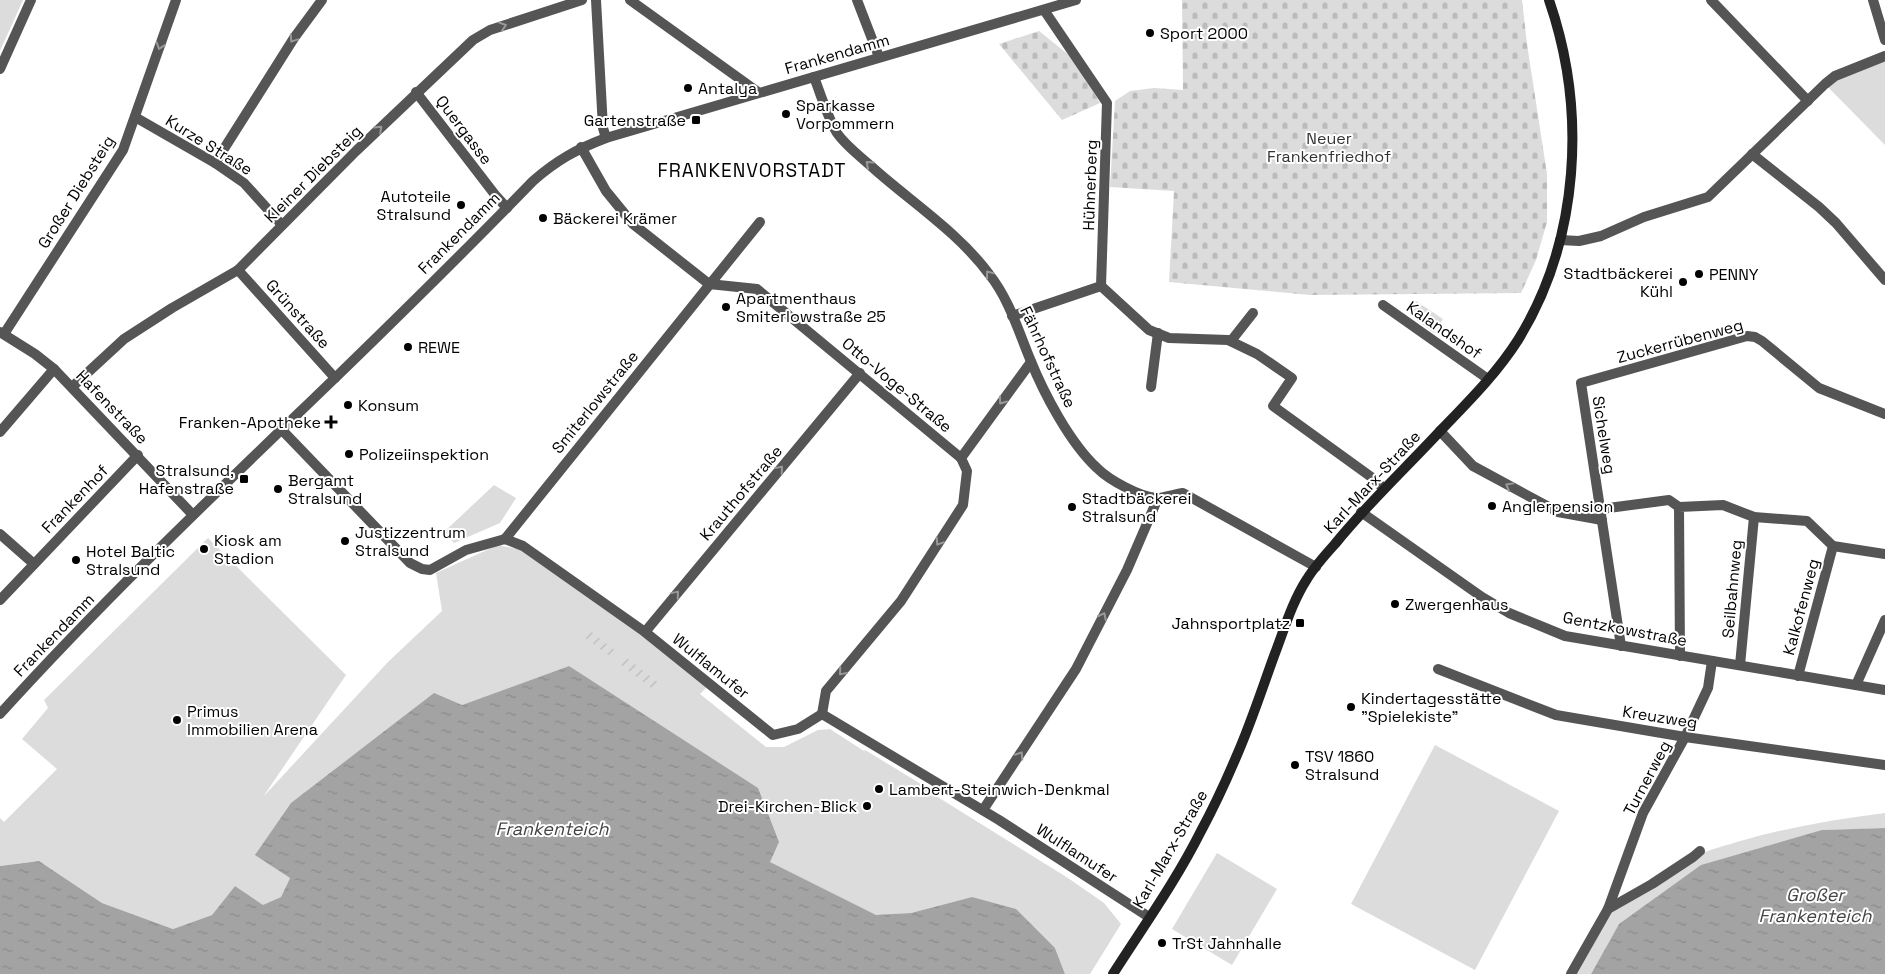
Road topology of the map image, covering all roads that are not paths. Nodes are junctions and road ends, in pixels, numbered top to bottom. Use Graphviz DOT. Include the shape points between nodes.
graph roads {
  1 [pos="31,0"];
  2 [pos="176,0"];
  3 [pos="322,0"];
  4 [pos="582,0"];
  5 [pos="596,0"];
  6 [pos="630,0"];
  7 [pos="857,0"];
  8 [pos="1076,0"];
  9 [pos="1549,0"];
  10 [pos="1711,0"];
  11 [pos="1873,0"];
  12 [pos="1044,10"];
  13 [pos="1885,40"];
  14 [pos="1885,56"];
  15 [pos="879,57"];
  16 [pos="0,69"];
  17 [pos="814,77"];
  18 [pos="416,92"];
  19 [pos="758,92"];
  20 [pos="1808,101"];
  21 [pos="135,117"];
  22 [pos="606,138"];
  23 [pos="581,147"];
  24 [pos="1752,154"];
  25 [pos="215,163"];
  26 [pos="507,208"];
  27 [pos="760,222"];
  28 [pos="282,225"];
  29 [pos="1560,240"];
  30 [pos="238,270"];
  31 [pos="1885,280"];
  32 [pos="709,284"];
  33 [pos="1102,286"];
  34 [pos="1383,305"];
  35 [pos="1252,313"];
  36 [pos="1012,316"];
  37 [pos="2,333"];
  38 [pos="1158,333"];
  39 [pos="1231,341"];
  40 [pos="1031,362"];
  41 [pos="54,369"];
  42 [pos="860,373"];
  43 [pos="335,378"];
  44 [pos="1488,379"];
  45 [pos="1581,384"];
  46 [pos="72,387"];
  47 [pos="1150,387"];
  48 [pos="1885,414"];
  49 [pos="282,429"];
  50 [pos="1440,431"];
  51 [pos="0,432"];
  52 [pos="138,456"];
  53 [pos="961,458"];
  54 [pos="1384,488"];
  55 [pos="1158,498"];
  56 [pos="1679,507"];
  57 [pos="1601,509"];
  58 [pos="1361,512"];
  59 [pos="193,515"];
  60 [pos="1754,517"];
  61 [pos="1602,520"];
  62 [pos="0,534"];
  63 [pos="505,539"];
  64 [pos="1833,546"];
  65 [pos="1885,554"];
  66 [pos="34,564"];
  67 [pos="1316,567"];
  68 [pos="0,600"];
  69 [pos="1885,620"];
  70 [pos="644,632"];
  71 [pos="1621,646"];
  72 [pos="1680,656"];
  73 [pos="1712,661"];
  74 [pos="1740,665"];
  75 [pos="1438,669"];
  76 [pos="1798,676"];
  77 [pos="1856,685"];
  78 [pos="1885,690"];
  79 [pos="0,714"];
  80 [pos="822,714"];
  81 [pos="1685,737"];
  82 [pos="1885,765"];
  83 [pos="983,810"];
  84 [pos="1700,851"];
  85 [pos="1608,909"];
  86 [pos="1149,917"];
  87 [pos="1116,973"];
  88 [pos="1570,974"];
  1 -- 16 [label="street"];
  2 -- 21 [label="street, Großer Diebsteig, one-way"];
  3 -- 25 [label="street, one-way" via="294,38"];
  18 -- 4 [label="street, Kleiner Diebsteig, one-way" via="473,40 490,30"];
  5 -- 22 [label="street"];
  6 -- 19 [label="street"];
  7 -- 15 [label="street"];
  8 -- 12 [label="street, Frankendamm"];
  9 -- 29 [label="main road, Karl-Marx-Straße" via="1565,63 1572,138 1571,180"];
  10 -- 20 [label="street"];
  11 -- 13 [label="street"];
  12 -- 15 [label="street, Frankendamm"];
  12 -- 33 [label="street, Hühnerberg" via="1107,103"];
  14 -- 20 [label="street" via="1835,76"];
  15 -- 17 [label="street, Frankendamm"];
  17 -- 19 [label="street, Frankendamm"];
  36 -- 17 [label="street, Fährhofstraße, one-way" via="1003,295 971,252 852,150 838,133"];
  18 -- 26 [label="street, Quergasse"];
  28 -- 18 [label="street, Kleiner Diebsteig, one-way"];
  19 -- 22 [label="street, Frankendamm"];
  20 -- 24 [label="street"];
  21 -- 25 [label="street, Kurze Straße"];
  21 -- 37 [label="street, Großer Diebsteig" via="123,150"];
  22 -- 23 [label="street, Frankendamm"];
  23 -- 26 [label="street, Frankendamm" via="553,163"];
  23 -- 32 [label="street" via="606,190 634,224"];
  24 -- 29 [label="street" via="1708,197 1644,217 1602,236 1579,241"];
  24 -- 31 [label="street" via="1836,223"];
  25 -- 28 [label="street, Kurze Straße" via="244,183"];
  26 -- 43 [label="street, Frankendamm"];
  27 -- 32 [label="street"];
  28 -- 30 [label="street, Kleiner Diebsteig"];
  29 -- 44 [label="main road, Karl-Marx-Straße" via="1547,283 1529,321"];
  30 -- 43 [label="street, Grünstraße"];
  30 -- 46 [label="street, Kleiner Diebsteig" via="124,339"];
  32 -- 42 [label="street, Otto-Voge-Straße" via="757,289"];
  32 -- 63 [label="street, Smiterlowstraße"];
  33 -- 36 [label="street"];
  33 -- 38 [label="street" via="1149,330"];
  34 -- 44 [label="street, Kalandshof"];
  35 -- 39 [label="street"];
  36 -- 40 [label="street, Fährhofstraße"];
  37 -- 41 [label="street, Hafenstraße"];
  38 -- 39 [label="street" via="1169,338"];
  38 -- 47 [label="street"];
  39 -- 54 [label="street" via="1292,378 1273,406"];
  40 -- 53 [label="street, one-way"];
  40 -- 55 [label="street, Fährhofstraße" via="1058,415 1097,468 1124,486"];
  41 -- 46 [label="street, Hafenstraße"];
  41 -- 51 [label="street"];
  42 -- 53 [label="street, Otto-Voge-Straße"];
  70 -- 42 [label="street, Krauthofstraße, one-way"];
  43 -- 49 [label="street, Frankendamm"];
  44 -- 50 [label="main road, Karl-Marx-Straße"];
  45 -- 48 [label="street, Zuckerrübenweg" via="1747,336 1762,341 1819,388"];
  45 -- 57 [label="street, Sichelweg"];
  46 -- 52 [label="street, Hafenstraße"];
  49 -- 59 [label="street, Frankendamm"];
  49 -- 63 [label="street" via="410,563 422,569 430,570 466,550"];
  50 -- 54 [label="main road, Karl-Marx-Straße"];
  61 -- 50 [label="street, one-way" via="1558,512 1473,466"];
  52 -- 59 [label="street, Hafenstraße"];
  52 -- 66 [label="street, Frankenhof"];
  53 -- 80 [label="street, one-way" via="967,471 963,505 901,601 826,691"];
  54 -- 58 [label="main road, Karl-Marx-Straße"];
  55 -- 67 [label="street" via="1183,493"];
  83 -- 55 [label="street, one-way" via="1076,670 1127,570"];
  56 -- 57 [label="street" via="1669,500"];
  56 -- 60 [label="street" via="1723,505"];
  56 -- 72 [label="street"];
  57 -- 61 [label="street, Sichelweg"];
  58 -- 67 [label="main road, Karl-Marx-Straße"];
  58 -- 71 [label="street, Gentzkowstraße" via="1482,598 1509,613 1565,636"];
  59 -- 79 [label="street, Frankendamm" via="41,668"];
  60 -- 64 [label="street" via="1807,521"];
  60 -- 74 [label="street, Seilbahnweg"];
  61 -- 71 [label="street, Sichelweg"];
  62 -- 66 [label="street"];
  63 -- 70 [label="street, Wulflamufer" via="523,546"];
  64 -- 65 [label="street"];
  64 -- 76 [label="street, Kalkofenweg"];
  66 -- 68 [label="street, Frankenhof"];
  67 -- 86 [label="main road, Karl-Marx-Straße" via="1294,604 1247,730 1211,811 1182,866"];
  69 -- 77 [label="street"];
  70 -- 80 [label="street, Wulflamufer" via="773,735 798,729"];
  71 -- 72 [label="street, Gentzkowstraße"];
  72 -- 73 [label="street, Gentzkowstraße"];
  73 -- 74 [label="street, Gentzkowstraße"];
  73 -- 81 [label="street, Turnerweg" via="1708,688"];
  74 -- 76 [label="street, Gentzkowstraße"];
  75 -- 81 [label="street, Kreuzweg" via="1556,715"];
  76 -- 77 [label="street, Gentzkowstraße"];
  77 -- 78 [label="street, Gentzkowstraße"];
  80 -- 83 [label="street, Wulflamufer"];
  81 -- 82 [label="street, Kreuzweg"];
  81 -- 85 [label="street, Turnerweg" via="1643,813"];
  83 -- 86 [label="street, Wulflamufer"];
  84 -- 85 [label="street"];
  85 -- 88 [label="street, Turnerweg"];
  86 -- 87 [label="main road, Karl-Marx-Straße"];
}
